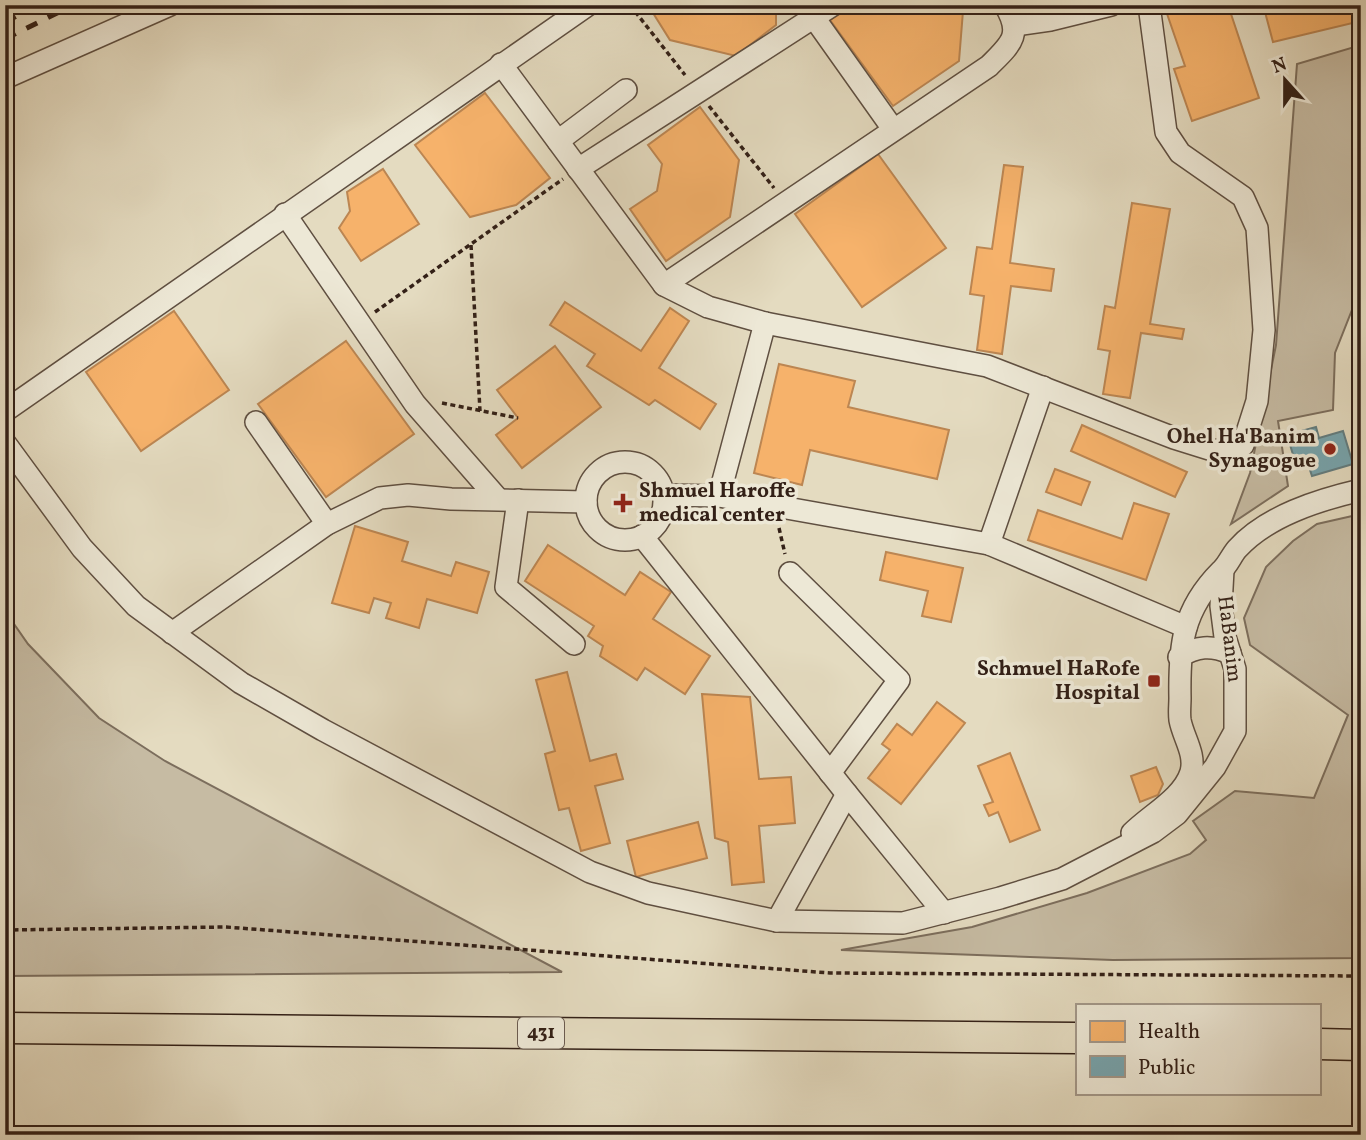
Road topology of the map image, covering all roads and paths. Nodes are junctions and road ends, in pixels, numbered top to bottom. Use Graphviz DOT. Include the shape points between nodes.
graph roads {
  1 [pos="170,5"];
  2 [pos="588,5"];
  3 [pos="833,5"];
  4 [pos="1005,5"];
  5 [pos="1111,5"];
  6 [pos="1149,5"];
  7 [pos="809,11"];
  8 [pos="1015,25"];
  9 [pos="501,64"];
  10 [pos="5,78"];
  11 [pos="626,90"];
  12 [pos="893,129"];
  13 [pos="558,141"];
  14 [pos="578,169"];
  15 [pos="285,214"];
  16 [pos="471,244"];
  17 [pos="664,285"];
  18 [pos="359,323"];
  19 [pos="765,323"];
  20 [pos="1043,387"];
  21 [pos="410,396"];
  22 [pos="5,411"];
  23 [pos="480,411"];
  24 [pos="518,418"];
  25 [pos="256,422"];
  26 [pos="5,443"];
  27 [pos="1361,490"];
  28 [pos="663,495"];
  29 [pos="719,496"];
  30 [pos="508,499"];
  31 [pos="586,502"];
  32 [pos="773,506"];
  33 [pos="327,524"];
  34 [pos="642,536"];
  35 [pos="989,544"];
  36 [pos="1223,570"];
  37 [pos="790,573"];
  38 [pos="1186,627"];
  39 [pos="172,633"];
  40 [pos="574,644"];
  41 [pos="1230,653"];
  42 [pos="1179,657"];
  43 [pos="1190,750"];
  44 [pos="1222,756"];
  45 [pos="830,773"];
  46 [pos="847,794"];
  47 [pos="1171,808"];
  48 [pos="944,913"];
  49 [pos="777,920"];
  50 [pos="5,930"];
  51 [pos="1361,976"];
  52 [pos="5,1028"];
  53 [pos="1076,1038"];
  54 [pos="1320,1044"];
  55 [pos="1361,1045"];
  1 -- 10 [label="street"];
  2 -- 9 [label="street"];
  3 -- 7 [label="street"];
  4 -- 8 [label="street"];
  5 -- 8 [label="street"];
  6 -- 20 [label="street" via="1166,132 1180,153 1243,197 1257,228 1264,330 1256,401 1243,445 1222,453"];
  7 -- 12 [label="street"];
  7 -- 14 [label="street"];
  8 -- 12 [label="street" via="1012,43 989,66"];
  9 -- 13 [label="street"];
  9 -- 15 [label="street"];
  11 -- 13 [label="street"];
  12 -- 17 [label="street"];
  13 -- 14 [label="street"];
  14 -- 16 [label="path"];
  14 -- 17 [label="street"];
  15 -- 18 [label="street"];
  15 -- 22 [label="street"];
  16 -- 18 [label="path"];
  16 -- 23 [label="path"];
  17 -- 19 [label="street" via="708,307"];
  18 -- 21 [label="street"];
  19 -- 20 [label="street" via="987,366"];
  19 -- 29 [label="street"];
  20 -- 35 [label="street"];
  21 -- 23 [label="path"];
  21 -- 30 [label="street"];
  23 -- 24 [label="path"];
  25 -- 33 [label="street"];
  26 -- 39 [label="street" via="82,548 136,606"];
  27 -- 36 [label="street, HaBanim" via="1295,511 1262,528 1236,550"];
  28 -- 29 [label="street"];
  28 -- 31 [label="street" via="652,472 641,465 615,463 593,478"];
  28 -- 34 [label="street" via="659,519"];
  29 -- 32 [label="street"];
  30 -- 31 [label="street"];
  30 -- 33 [label="street" via="380,498"];
  30 -- 40 [label="street" via="506,587"];
  31 -- 34 [label="street" via="588,515 605,535 617,540"];
  32 -- 35 [label="street"];
  32 -- 37 [label="path"];
  33 -- 39 [label="street"];
  34 -- 45 [label="street"];
  35 -- 38 [label="street"];
  36 -- 38 [label="street, HaBanim" via="1211,579"];
  36 -- 41 [label="street, HaBanim" via="1221,606"];
  37 -- 45 [label="street" via="900,680"];
  38 -- 42 [label="street, HaBanim"];
  39 -- 49 [label="street" via="241,683 323,730 590,872 648,892"];
  41 -- 42 [label="street" via="1210,646"];
  41 -- 44 [label="street, HaBanim" via="1235,668 1236,721"];
  42 -- 43 [label="street, HaBanim" via="1180,719"];
  43 -- 44 [label="street"];
  43 -- 47 [label="street, HaBanim" via="1191,772"];
  44 -- 47 [label="street, HaBanim" via="1189,802"];
  45 -- 46 [label="street"];
  46 -- 48 [label="street"];
  46 -- 49 [label="street"];
  47 -- 48 [label="street" via="1153,832 1062,878"];
  48 -- 49 [label="street" via="903,923"];
  50 -- 51 [label="path" via="226,927 830,974"];
  52 -- 53 [label="highway, 431"];
  54 -- 55 [label="highway"];
}
